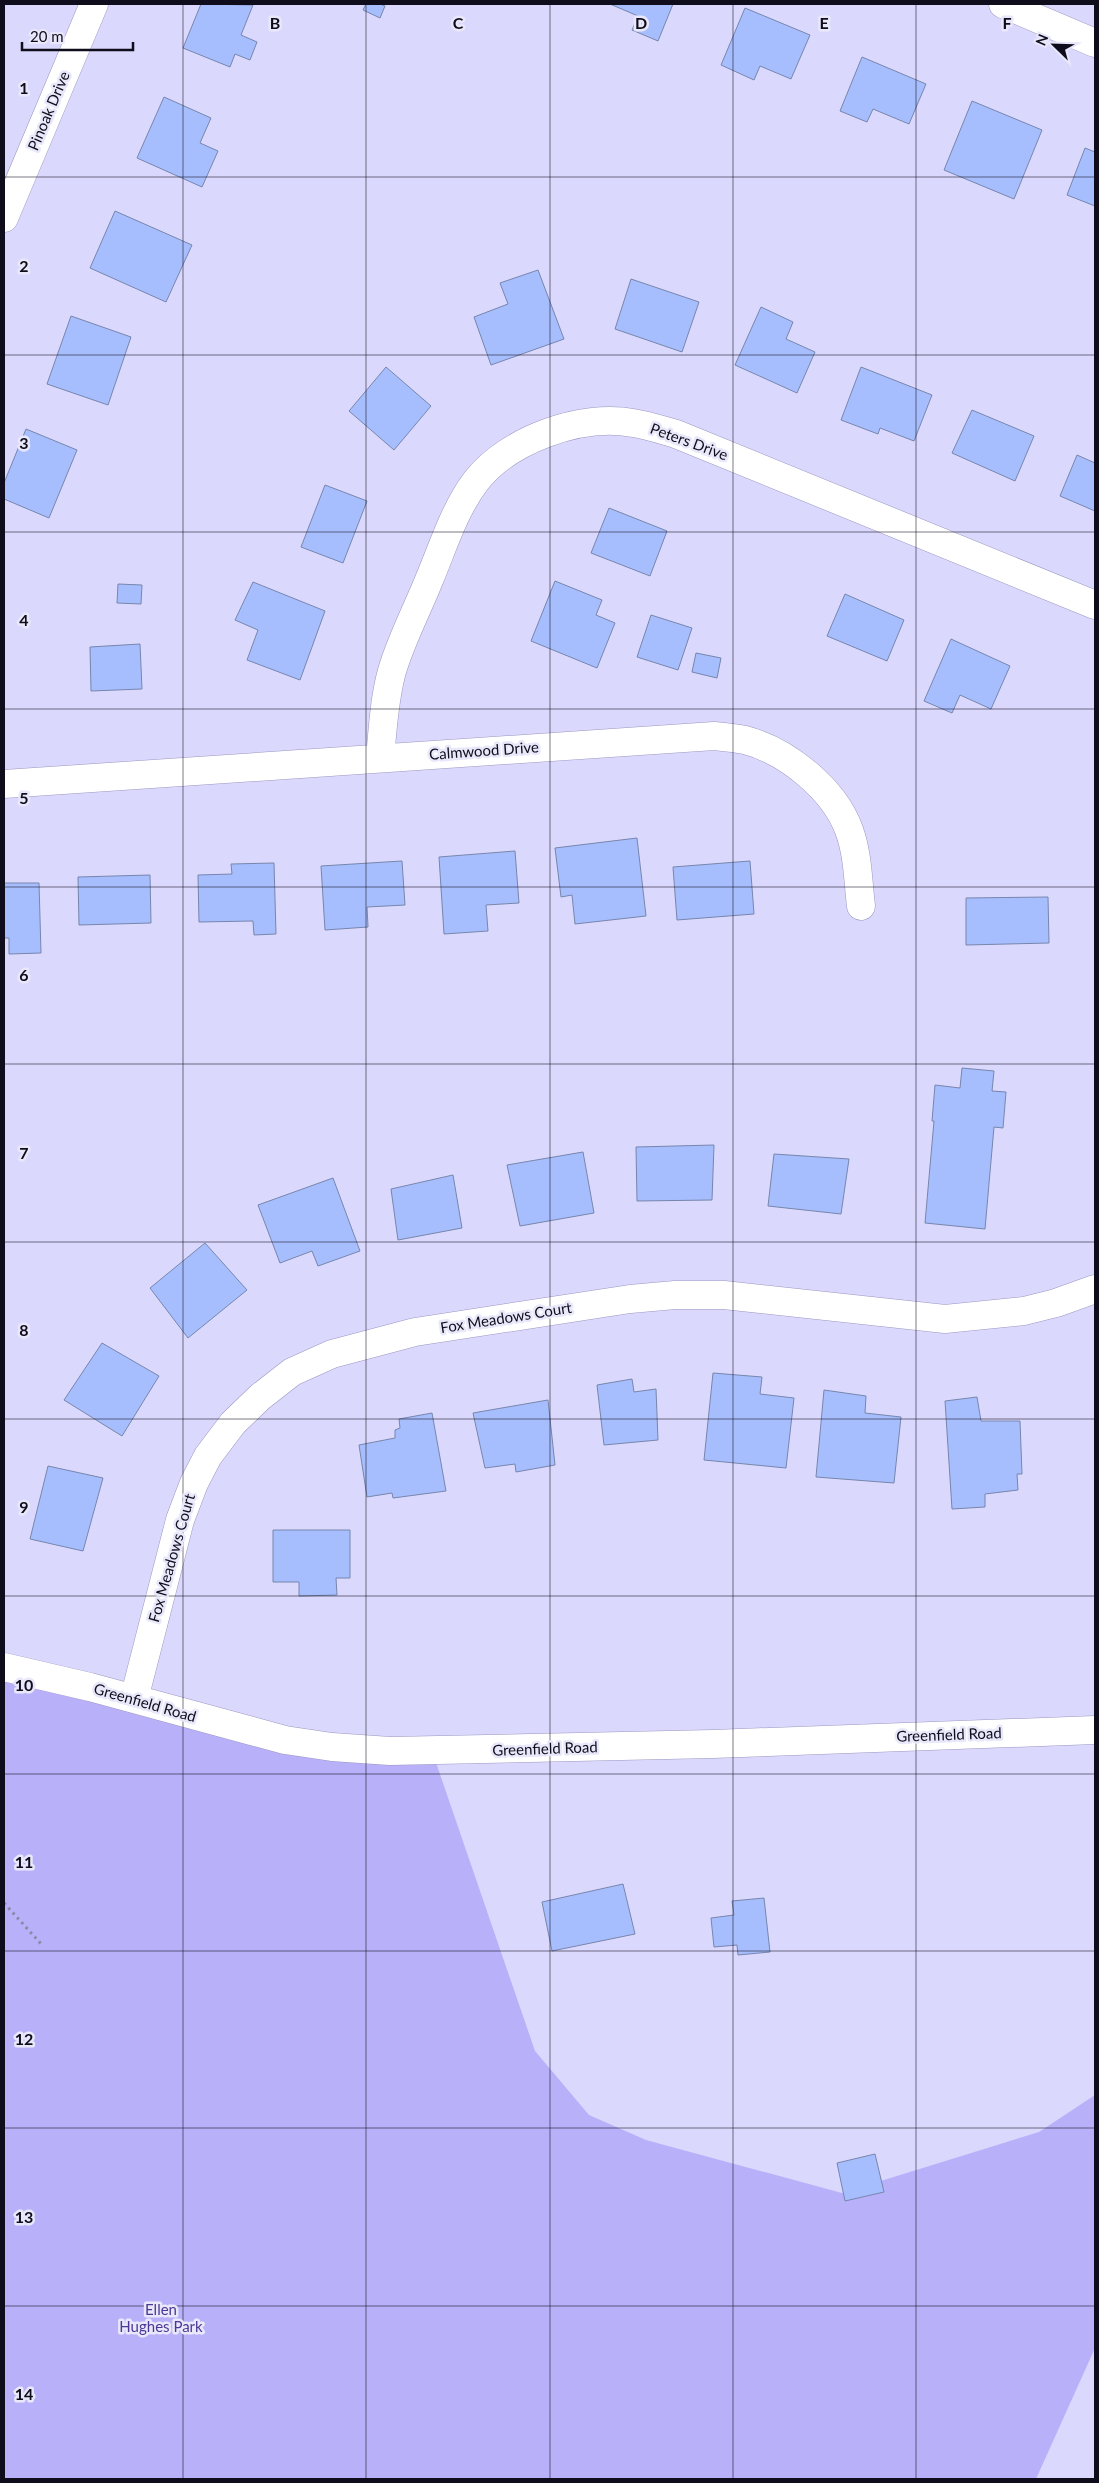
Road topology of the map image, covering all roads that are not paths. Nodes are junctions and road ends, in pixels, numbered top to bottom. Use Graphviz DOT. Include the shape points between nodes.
graph roads {
  1 [pos="94,4"];
  2 [pos="1003,4"];
  3 [pos="1095,43"];
  4 [pos="4,218"];
  5 [pos="1095,605"];
  6 [pos="380,757"];
  7 [pos="4,784"];
  8 [pos="861,906"];
  9 [pos="1095,1289"];
  10 [pos="4,1667"];
  11 [pos="134,1699"];
  12 [pos="1095,1730"];
  1 -- 4 [label="street, Pinoak Drive"];
  2 -- 3 [label="street"];
  5 -- 6 [label="street, Peters Drive" via="676,434 631,422 566,426 530,440 498,460 476,481 456,513 392,671 385,703"];
  6 -- 7 [label="street, Calmwood Drive"];
  6 -- 8 [label="street, Calmwood Drive" via="714,736 745,740 793,762 812,777 832,802 849,830"];
  9 -- 11 [label="street, Fox Meadows Court" via="1024,1310 945,1319 724,1295 675,1295 415,1332 332,1354 292,1372 260,1397 233,1423 208,1456 180,1520"];
  10 -- 11 [label="street, Greenfield Road"];
  11 -- 12 [label="street, Greenfield Road" via="285,1740 390,1751 684,1745"];
}
